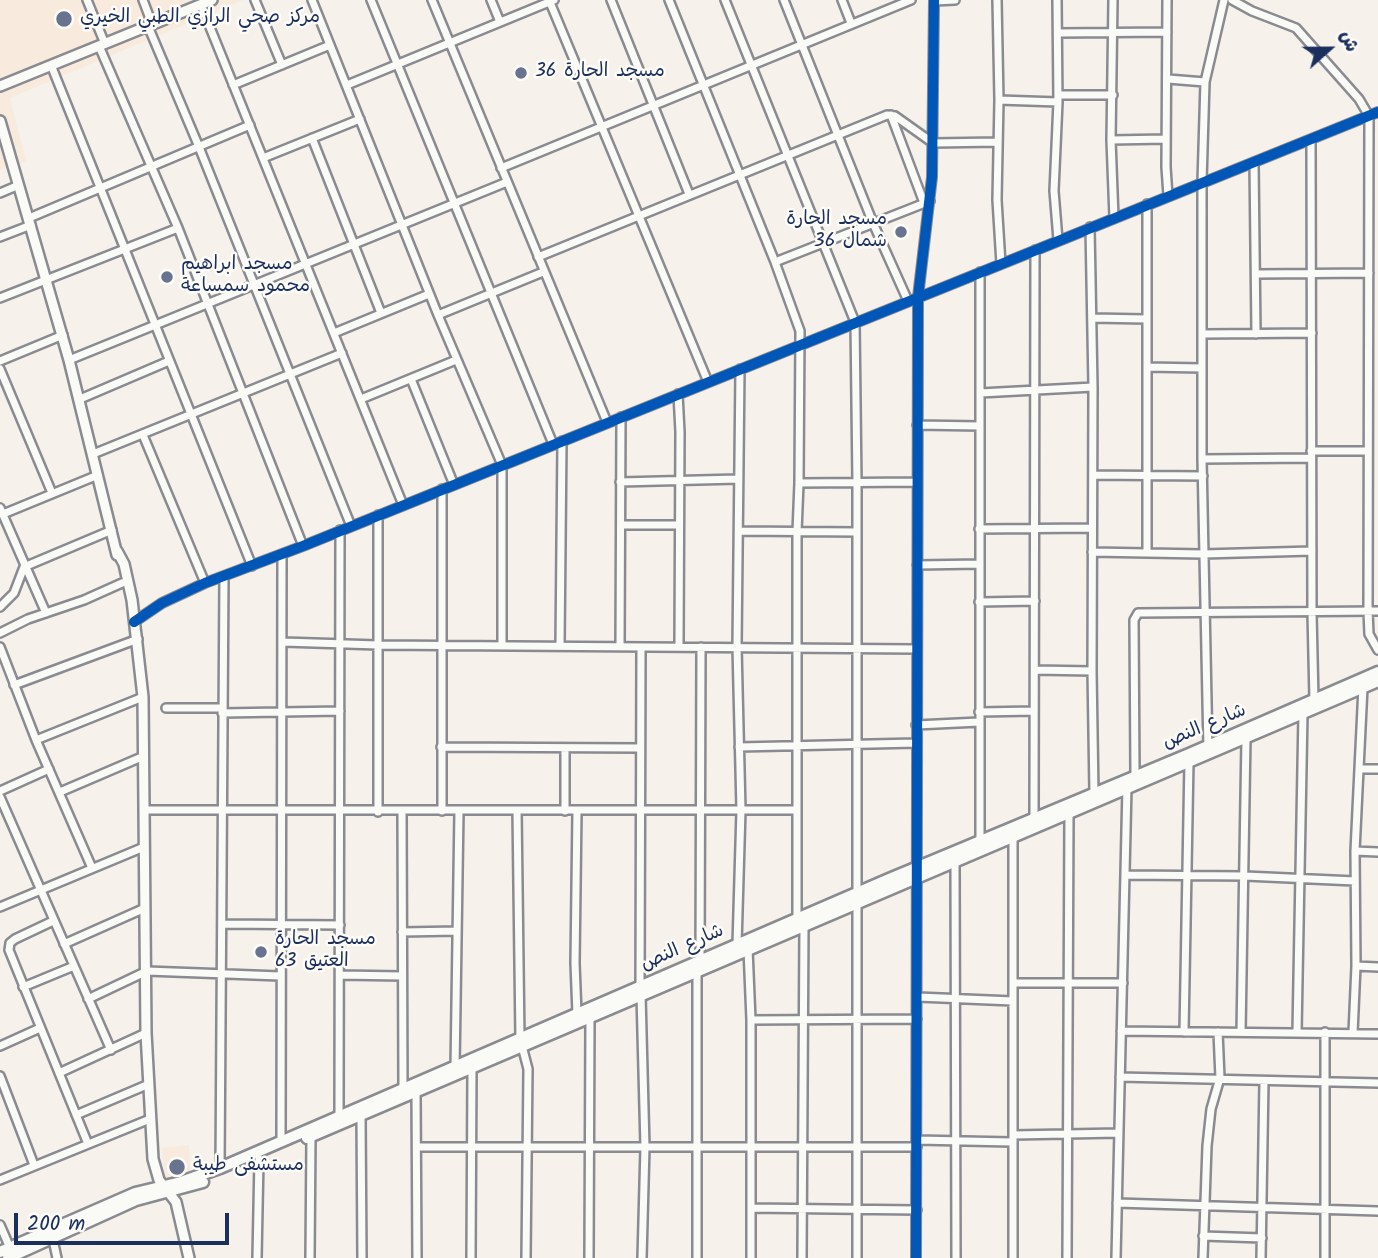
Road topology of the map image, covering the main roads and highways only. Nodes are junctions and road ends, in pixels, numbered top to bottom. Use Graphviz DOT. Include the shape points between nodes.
graph roads {
  1 [pos="1378,672"];
  2 [pos="1378,681"];
  3 [pos="1208,749"];
  4 [pos="916,872"];
  5 [pos="801,921"];
  6 [pos="699,966"];
  7 [pos="640,991"];
  8 [pos="521,1043"];
  9 [pos="166,1189"];
  10 [pos="6,1253"];
  1 -- 3 [label="main road, شارع النص"];
  2 -- 3 [label="main road, شارع النص" via="1246,738"];
  3 -- 4 [label="main road, شارع النص" via="1136,775"];
  3 -- 4 [label="main road, شارع النص" via="1013,837"];
  4 -- 5 [label="main road, شارع النص"];
  5 -- 6 [label="main road, شارع النص"];
  5 -- 6 [label="main road, شارع النص" via="737,944"];
  6 -- 7 [label="main road, شارع النص"];
  7 -- 8 [label="main road, شارع النص" via="590,1017"];
  7 -- 8 [label="main road, شارع النص" via="577,1014"];
  8 -- 9 [label="main road, شارع النص"];
  8 -- 9 [label="main road, شارع النص" via="259,1159 203,1181"];
  9 -- 10 [label="main road, شارع النص" via="135,1193"];
}
